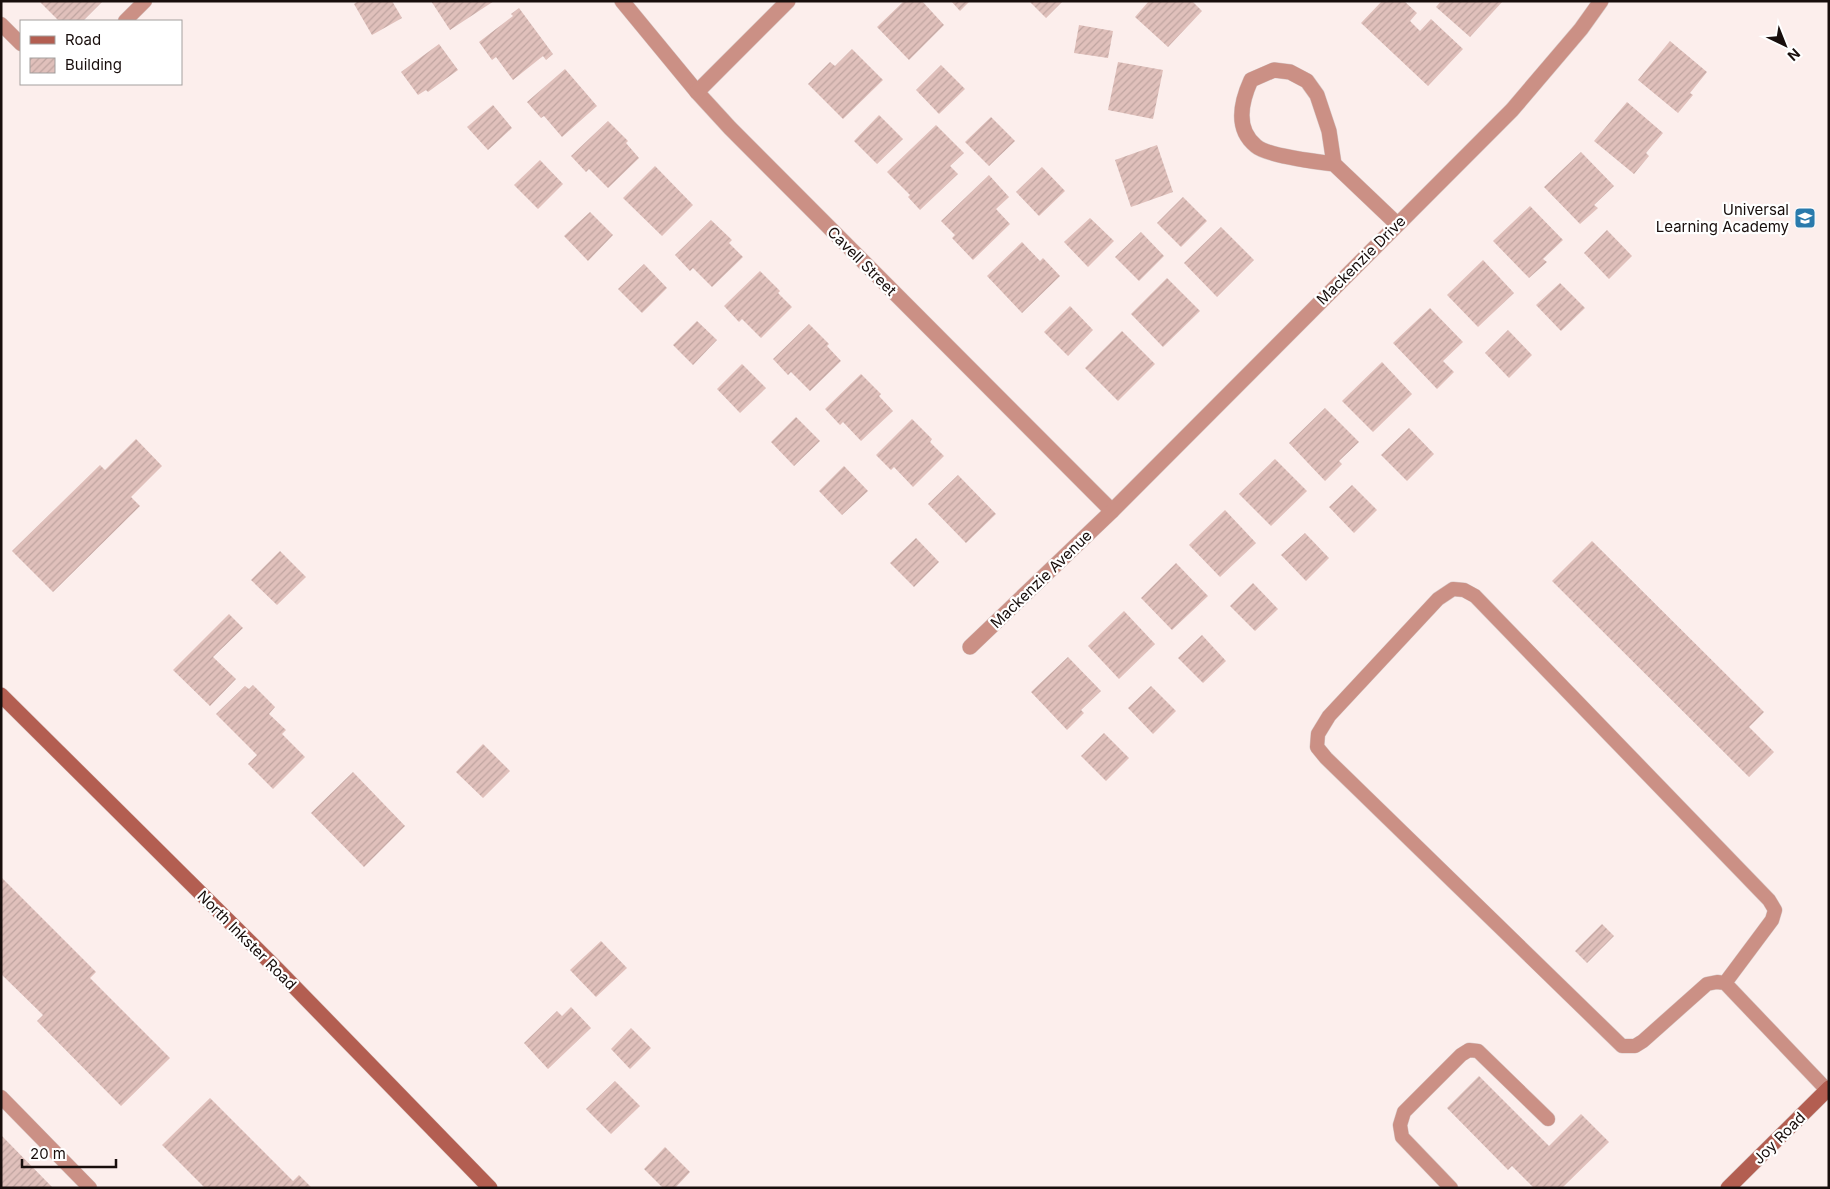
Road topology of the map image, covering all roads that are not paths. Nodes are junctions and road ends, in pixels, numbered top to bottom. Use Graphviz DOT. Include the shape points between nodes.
graph roads {
  1 [pos="145,1"];
  2 [pos="622,1"];
  3 [pos="788,1"];
  4 [pos="1601,1"];
  5 [pos="126,20"];
  6 [pos="1,24"];
  7 [pos="20,43"];
  8 [pos="697,92"];
  9 [pos="1334,164"];
  10 [pos="1397,224"];
  11 [pos="1112,511"];
  12 [pos="970,647"];
  13 [pos="1,695"];
  14 [pos="1725,983"];
  15 [pos="1828,1089"];
  16 [pos="1,1097"];
  17 [pos="1548,1119"];
  18 [pos="90,1188"];
  19 [pos="490,1188"];
  20 [pos="1451,1188"];
  21 [pos="1728,1188"];
  1 -- 5 [label="lane"];
  2 -- 8 [label="street, Cavell Street"];
  3 -- 8 [label="street"];
  4 -- 10 [label="street, Mackenzie Drive" via="1512,110"];
  6 -- 7 [label="lane"];
  8 -- 11 [label="street, Cavell Street"];
  9 -- 9 [label="street" via="1329,130 1317,95 1307,81 1290,72 1274,70 1251,80 1241,111 1244,133 1257,148 1287,157"];
  9 -- 10 [label="street"];
  10 -- 11 [label="street, Mackenzie Drive"];
  11 -- 12 [label="street, Mackenzie Avenue"];
  13 -- 19 [label="main road, North Inkster Road" via="265,957"];
  14 -- 14 [label="lane" via="1707,984 1643,1041 1635,1046 1622,1046 1316,747 1318,734 1329,716 1438,599 1453,589 1475,596 1769,900 1775,910 1772,920"];
  14 -- 15 [label="lane"];
  15 -- 21 [label="main road, Joy Road"];
  16 -- 18 [label="lane"];
  17 -- 20 [label="lane" via="1478,1051 1469,1050 1461,1055 1404,1112 1400,1125 1402,1137"];
}
